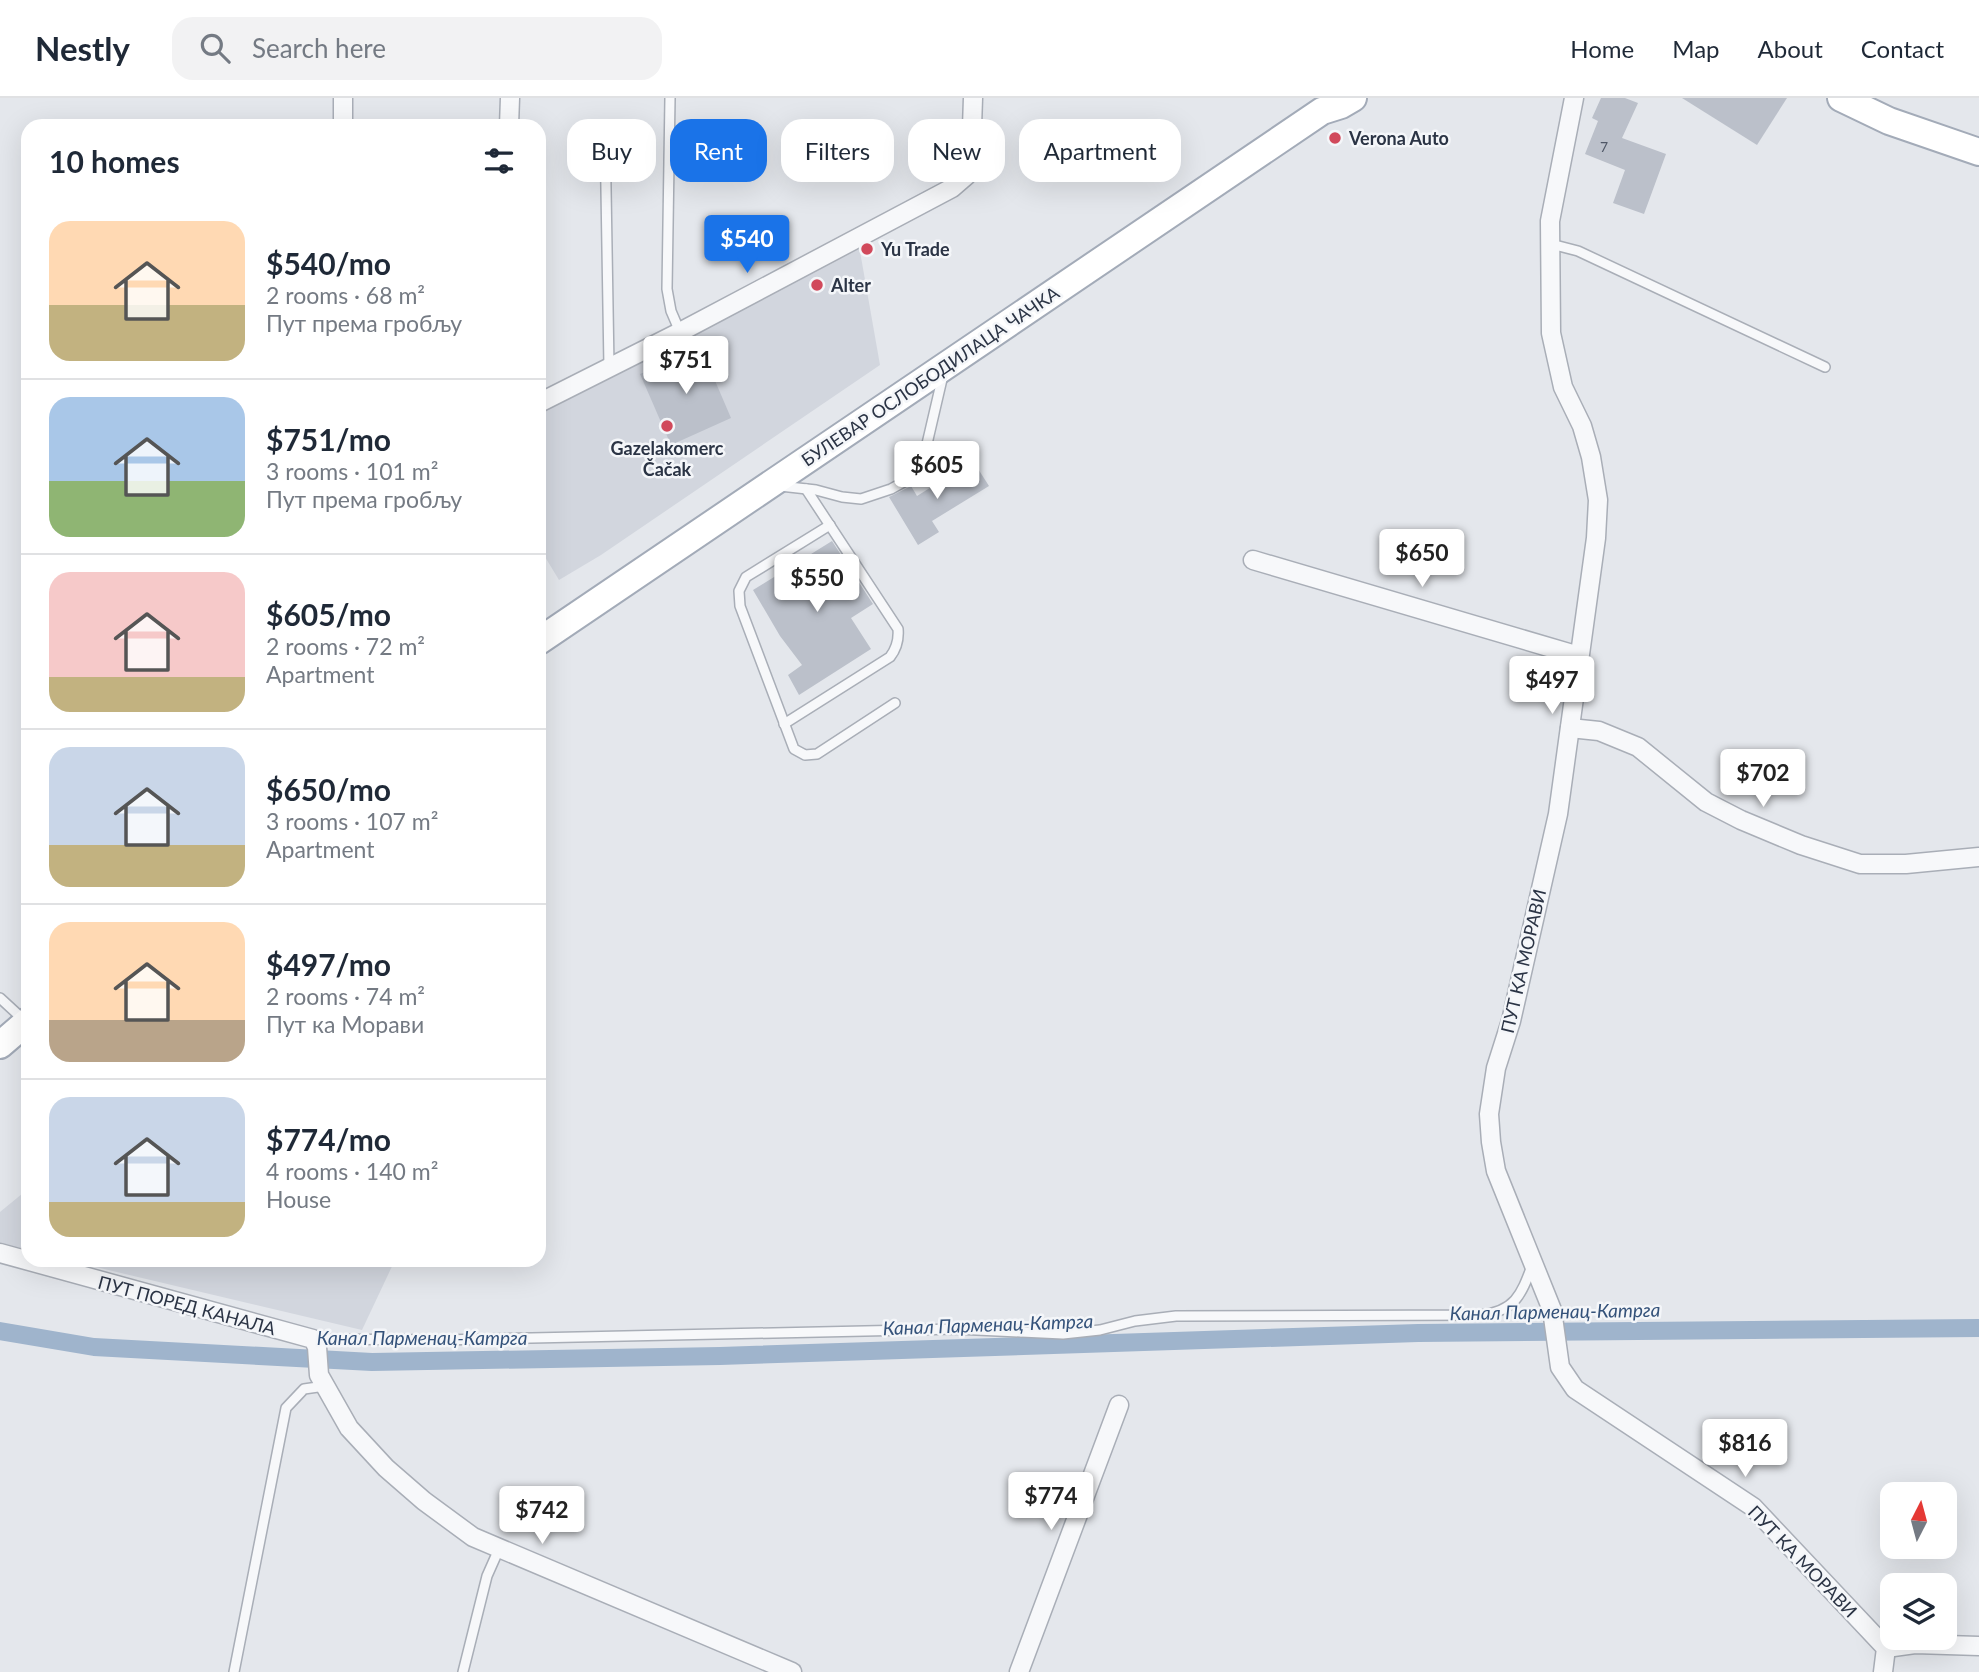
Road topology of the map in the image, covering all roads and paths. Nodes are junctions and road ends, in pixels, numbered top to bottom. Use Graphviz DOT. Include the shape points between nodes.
graph roads {
  1 [pos="343,98"];
  2 [pos="510,98"];
  3 [pos="670,98"];
  4 [pos="973,98"];
  5 [pos="1353,98"];
  6 [pos="1574,98"];
  7 [pos="1841,98"];
  8 [pos="1327,105"];
  9 [pos="342,119"];
  10 [pos="509,119"];
  11 [pos="1979,152"];
  12 [pos="606,182"];
  13 [pos="1550,244"];
  14 [pos="680,332"];
  15 [pos="609,367"];
  16 [pos="945,367"];
  17 [pos="1825,367"];
  18 [pos="546,399"];
  19 [pos="770,485"];
  20 [pos="806,489"];
  21 [pos="830,525"];
  22 [pos="1253,560"];
  23 [pos="546,636"];
  24 [pos="1579,656"];
  25 [pos="895,702"];
  26 [pos="784,724"];
  27 [pos="1570,728"];
  28 [pos="1979,857"];
  29 [pos="0,998"];
  30 [pos="21,1016"];
  31 [pos="21,1026"];
  32 [pos="0,1045"];
  33 [pos="0,1253"];
  34 [pos="21,1259"];
  35 [pos="1532,1264"];
  36 [pos="49,1267"];
  37 [pos="315,1343"];
  38 [pos="322,1381"];
  39 [pos="1119,1405"];
  40 [pos="499,1549"];
  41 [pos="1880,1642"];
  42 [pos="1957,1645"];
  43 [pos="1979,1646"];
  44 [pos="1886,1650"];
  45 [pos="234,1672"];
  46 [pos="463,1672"];
  47 [pos="792,1672"];
  48 [pos="1019,1672"];
  49 [pos="1883,1672"];
  1 -- 9 [label="street"];
  2 -- 10 [label="street"];
  3 -- 14 [label="lane" via="667,289"];
  4 -- 14 [label="street" via="967,175 952,188"];
  5 -- 8 [label="main road, БУЛЕВАР ОСЛОБОДИЛАЦА ЧАЧКА" via="1341,105"];
  6 -- 13 [label="street, ПУТ КА МОРАВИ" via="1550,220"];
  7 -- 11 [label="main road" via="1889,121"];
  8 -- 16 [label="main road, БУЛЕВАР ОСЛОБОДИЛАЦА ЧАЧКА"];
  12 -- 15 [label="lane"];
  13 -- 17 [label="lane" via="1578,251"];
  13 -- 24 [label="street, ПУТ КА МОРАВИ" via="1551,333 1563,387 1591,457 1598,500"];
  14 -- 15 [label="street"];
  15 -- 18 [label="street"];
  16 -- 19 [label="main road, БУЛЕВАР ОСЛОБОДИЛАЦА ЧАЧКА"];
  16 -- 20 [label="lane" via="923,461 909,479 861,499"];
  19 -- 20 [label="lane"];
  19 -- 23 [label="main road, БУЛЕВАР ОСЛОБОДИЛАЦА ЧАЧКА"];
  20 -- 21 [label="lane"];
  21 -- 26 [label="lane" via="746,577 739,591 740,606"];
  21 -- 26 [label="lane" via="898,629 898,642 890,657"];
  22 -- 24 [label="street"];
  24 -- 27 [label="street, ПУТ КА МОРАВИ"];
  25 -- 26 [label="lane" via="817,754 794,749"];
  27 -- 28 [label="street" via="1599,731 1638,747 1706,802 1801,845 1860,864"];
  27 -- 35 [label="street, ПУТ КА МОРАВИ" via="1558,814 1489,1114 1496,1171"];
  29 -- 30 [label="lane"];
  31 -- 32 [label="main road"];
  33 -- 34 [label="street, ПУТ ПОРЕД КАНАЛА"];
  35 -- 37 [label="lane" via="1516,1300 1501,1311 1481,1315 1176,1316 1063,1334 956,1329"];
  35 -- 41 [label="street, ПУТ КА МОРАВИ" via="1552,1310 1560,1367 1575,1389 1753,1507"];
  36 -- 37 [label="street, ПУТ ПОРЕД КАНАЛА"];
  37 -- 38 [label="street"];
  38 -- 40 [label="street" via="349,1428 386,1468 473,1537"];
  38 -- 45 [label="lane" via="304,1388 286,1408"];
  39 -- 48 [label="street"];
  40 -- 46 [label="lane" via="487,1576"];
  40 -- 47 [label="street"];
  42 -- 43 [label="street"];
  44 -- 49 [label="street"];
}
